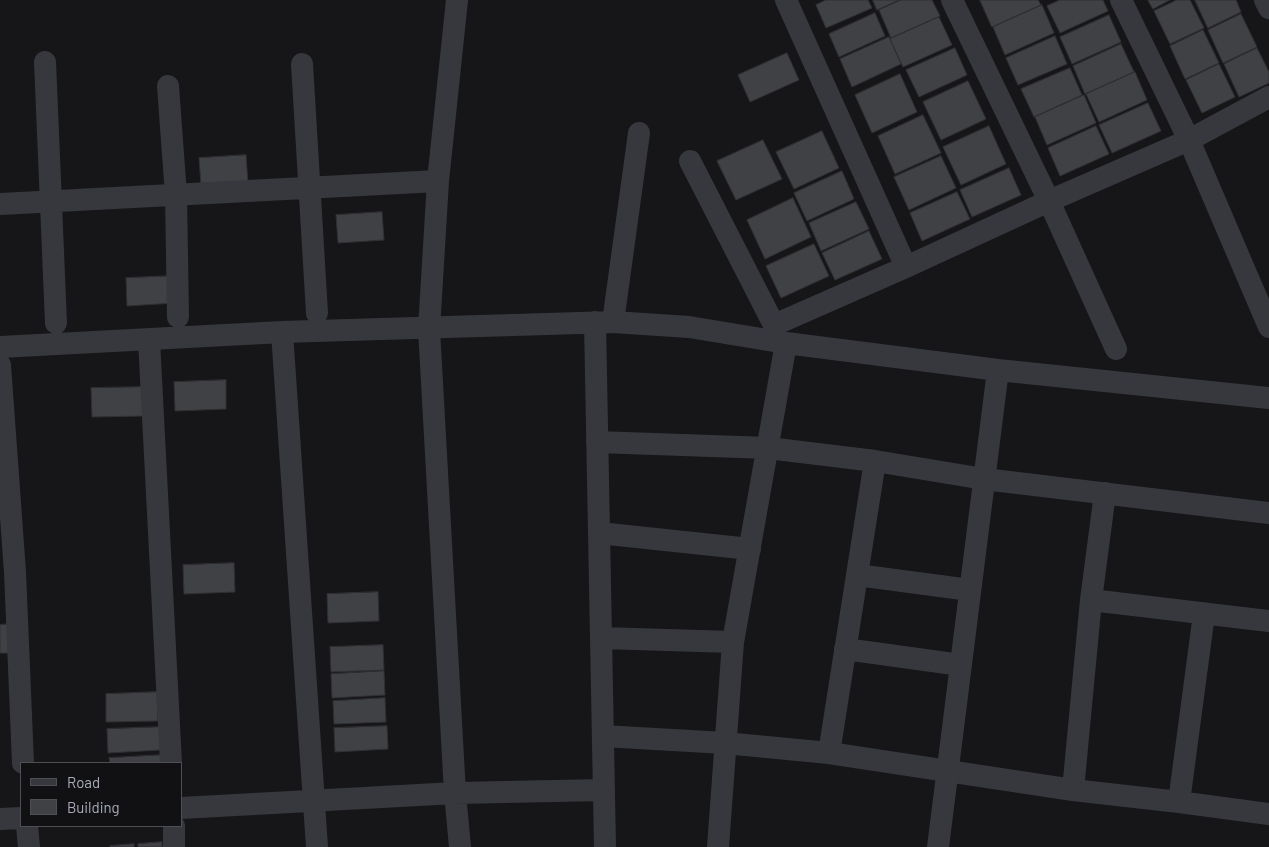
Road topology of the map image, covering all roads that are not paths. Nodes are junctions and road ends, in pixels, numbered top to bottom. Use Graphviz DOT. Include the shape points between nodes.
graph roads {
  1 [pos="457,0"];
  2 [pos="786,0"];
  3 [pos="952,0"];
  4 [pos="1121,0"];
  5 [pos="1265,0"];
  6 [pos="1269,8"];
  7 [pos="45,62"];
  8 [pos="302,64"];
  9 [pos="168,86"];
  10 [pos="1269,97"];
  11 [pos="639,133"];
  12 [pos="1189,140"];
  13 [pos="690,161"];
  14 [pos="438,181"];
  15 [pos="310,188"];
  16 [pos="176,195"];
  17 [pos="50,201"];
  18 [pos="1049,201"];
  19 [pos="0,204"];
  20 [pos="906,267"];
  21 [pos="317,313"];
  22 [pos="178,317"];
  23 [pos="604,322"];
  24 [pos="56,323"];
  25 [pos="1269,327"];
  26 [pos="429,329"];
  27 [pos="282,332"];
  28 [pos="149,340"];
  29 [pos="786,343"];
  30 [pos="0,348"];
  31 [pos="1116,349"];
  32 [pos="0,365"];
  33 [pos="998,370"];
  34 [pos="1269,398"];
  35 [pos="597,442"];
  36 [pos="768,448"];
  37 [pos="875,461"];
  38 [pos="984,479"];
  39 [pos="1105,492"];
  40 [pos="1269,513"];
  41 [pos="599,533"];
  42 [pos="750,549"];
  43 [pos="857,575"];
  44 [pos="970,590"];
  45 [pos="1091,600"];
  46 [pos="1204,614"];
  47 [pos="1269,621"];
  48 [pos="601,638"];
  49 [pos="733,642"];
  50 [pos="845,649"];
  51 [pos="961,665"];
  52 [pos="603,736"];
  53 [pos="725,744"];
  54 [pos="829,753"];
  55 [pos="23,762"];
  56 [pos="171,762"];
  57 [pos="948,772"];
  58 [pos="604,790"];
  59 [pos="1073,790"];
  60 [pos="454,793"];
  61 [pos="313,801"];
  62 [pos="1179,802"];
  63 [pos="182,808"];
  64 [pos="1269,814"];
  65 [pos="20,818"];
  66 [pos="0,819"];
  67 [pos="26,827"];
  68 [pos="174,827"];
  69 [pos="29,847"];
  70 [pos="174,847"];
  71 [pos="317,847"];
  72 [pos="460,847"];
  73 [pos="605,847"];
  74 [pos="718,847"];
  75 [pos="938,847"];
  1 -- 14 [label="street"];
  2 -- 20 [label="street"];
  3 -- 18 [label="street"];
  4 -- 12 [label="street"];
  5 -- 6 [label="street"];
  7 -- 17 [label="street"];
  8 -- 15 [label="street"];
  9 -- 16 [label="street"];
  10 -- 12 [label="street"];
  11 -- 23 [label="street"];
  12 -- 18 [label="street"];
  12 -- 25 [label="street"];
  13 -- 20 [label="street" via="774,325"];
  14 -- 15 [label="street"];
  14 -- 26 [label="street"];
  15 -- 16 [label="street"];
  15 -- 21 [label="street"];
  16 -- 17 [label="street"];
  16 -- 22 [label="street"];
  17 -- 19 [label="street"];
  17 -- 24 [label="street"];
  18 -- 20 [label="street"];
  18 -- 31 [label="street"];
  23 -- 26 [label="street"];
  23 -- 29 [label="street" via="689,327"];
  23 -- 35 [label="street"];
  26 -- 27 [label="street"];
  26 -- 60 [label="street"];
  27 -- 28 [label="street"];
  27 -- 61 [label="street"];
  28 -- 30 [label="street"];
  28 -- 56 [label="street"];
  29 -- 33 [label="street"];
  29 -- 36 [label="street"];
  32 -- 55 [label="street" via="15,572"];
  33 -- 34 [label="street"];
  33 -- 38 [label="street"];
  35 -- 36 [label="street"];
  35 -- 41 [label="street"];
  36 -- 37 [label="street"];
  36 -- 42 [label="street"];
  37 -- 38 [label="street"];
  37 -- 43 [label="street"];
  38 -- 39 [label="street"];
  38 -- 44 [label="street"];
  39 -- 40 [label="street"];
  39 -- 45 [label="street"];
  41 -- 42 [label="street"];
  41 -- 48 [label="street"];
  42 -- 49 [label="street"];
  43 -- 44 [label="street"];
  43 -- 50 [label="street"];
  44 -- 51 [label="street"];
  45 -- 46 [label="street"];
  45 -- 59 [label="street"];
  46 -- 47 [label="street"];
  46 -- 62 [label="street"];
  48 -- 49 [label="street"];
  48 -- 52 [label="street"];
  49 -- 53 [label="street"];
  50 -- 51 [label="street"];
  50 -- 54 [label="street"];
  51 -- 57 [label="street"];
  52 -- 53 [label="street"];
  52 -- 58 [label="street"];
  53 -- 54 [label="street"];
  53 -- 74 [label="street"];
  54 -- 57 [label="street"];
  57 -- 59 [label="street"];
  57 -- 75 [label="street"];
  58 -- 60 [label="street"];
  58 -- 73 [label="street"];
  59 -- 62 [label="street"];
  60 -- 61 [label="street"];
  60 -- 72 [label="street"];
  61 -- 63 [label="street"];
  61 -- 71 [label="street"];
  62 -- 64 [label="street"];
  65 -- 66 [label="street"];
  67 -- 69 [label="street"];
  68 -- 70 [label="street"];
}
